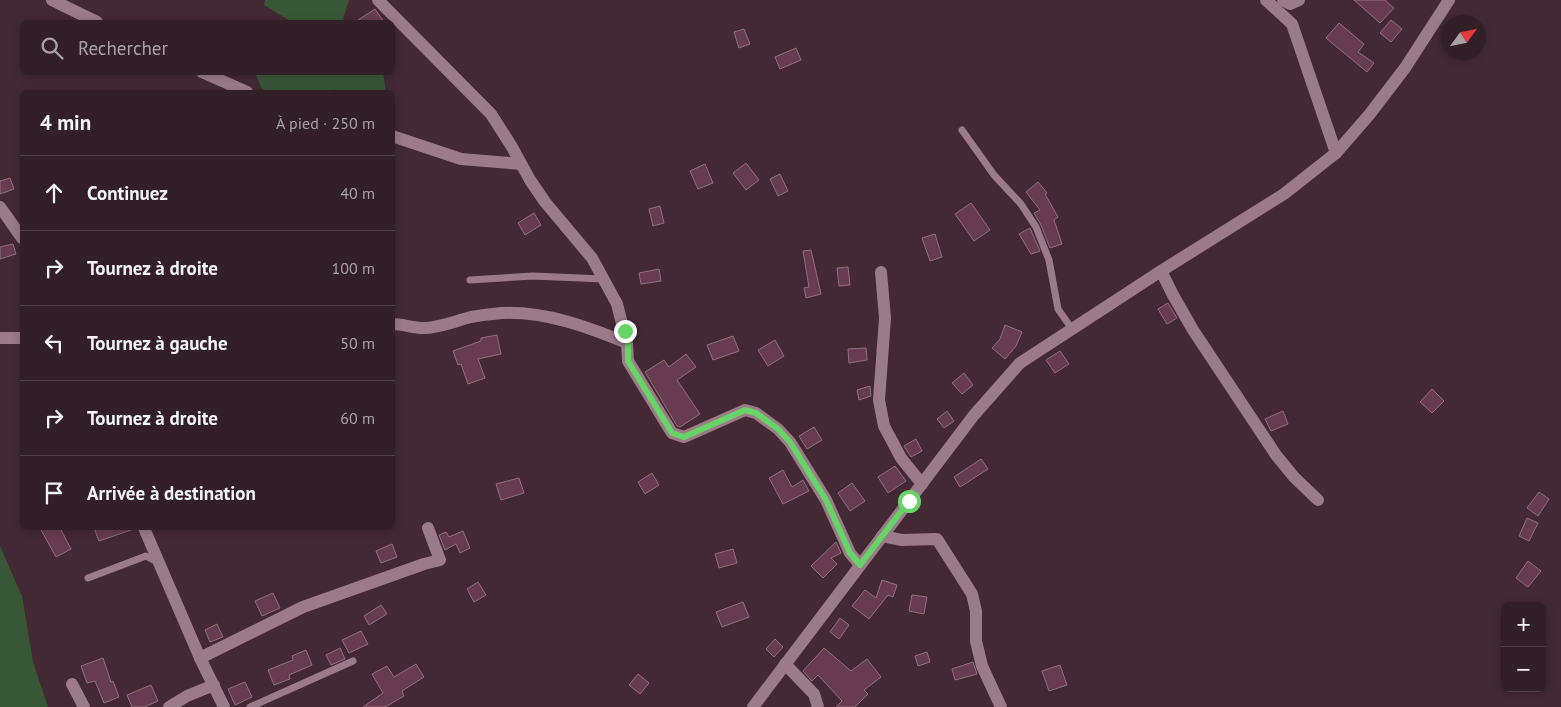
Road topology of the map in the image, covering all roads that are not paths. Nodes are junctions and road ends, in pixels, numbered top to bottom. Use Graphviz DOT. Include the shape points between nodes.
graph roads {
  1 [pos="52,0"];
  2 [pos="378,0"];
  3 [pos="1266,0"];
  4 [pos="1283,0"];
  5 [pos="1299,0"];
  6 [pos="1448,0"];
  7 [pos="93,20"];
  8 [pos="209,75"];
  9 [pos="242,90"];
  10 [pos="962,130"];
  11 [pos="395,137"];
  12 [pos="1336,153"];
  13 [pos="521,164"];
  14 [pos="0,207"];
  15 [pos="20,235"];
  16 [pos="1161,270"];
  17 [pos="881,272"];
  18 [pos="604,279"];
  19 [pos="470,280"];
  20 [pos="395,324"];
  21 [pos="1072,329"];
  22 [pos="0,338"];
  23 [pos="20,338"];
  24 [pos="628,343"];
  25 [pos="922,484"];
  26 [pos="1318,500"];
  27 [pos="428,528"];
  28 [pos="145,530"];
  29 [pos="882,536"];
  30 [pos="160,564"];
  31 [pos="860,565"];
  32 [pos="88,578"];
  33 [pos="200,658"];
  34 [pos="353,661"];
  35 [pos="785,664"];
  36 [pos="72,684"];
  37 [pos="214,685"];
  38 [pos="84,707"];
  39 [pos="169,707"];
  40 [pos="224,707"];
  41 [pos="250,707"];
  42 [pos="752,707"];
  43 [pos="818,707"];
  44 [pos="1000,707"];
  1 -- 7 [label="street"];
  2 -- 13 [label="street" via="491,114"];
  3 -- 12 [label="street" via="1292,24"];
  4 -- 5 [label="street" via="1290,4"];
  6 -- 12 [label="street" via="1405,68"];
  8 -- 9 [label="street"];
  10 -- 21 [label="lane" via="1036,227 1049,260 1058,309"];
  11 -- 13 [label="street" via="461,159"];
  12 -- 16 [label="street" via="1284,194"];
  13 -- 18 [label="street" via="545,202 592,258"];
  14 -- 15 [label="street"];
  16 -- 21 [label="street"];
  16 -- 26 [label="street" via="1193,330 1276,455"];
  17 -- 25 [label="street" via="885,318 879,400 884,426 901,458"];
  18 -- 19 [label="lane" via="533,276"];
  18 -- 24 [label="street" via="618,304"];
  20 -- 24 [label="street" via="422,328 502,313 538,315 587,327"];
  21 -- 25 [label="street" via="1020,363 974,415"];
  22 -- 23 [label="street"];
  24 -- 31 [label="street" via="628,361 672,433 684,437 745,410 756,413 778,429 790,442 826,500 850,553"];
  25 -- 29 [label="street"];
  27 -- 33 [label="street" via="440,560 303,607"];
  28 -- 30 [label="street"];
  29 -- 31 [label="street"];
  29 -- 44 [label="street" via="902,540 936,539 972,594 976,611 976,641 982,666"];
  30 -- 32 [label="lane" via="146,556"];
  30 -- 33 [label="street"];
  31 -- 35 [label="street"];
  33 -- 37 [label="street"];
  34 -- 41 [label="lane"];
  35 -- 42 [label="street"];
  35 -- 43 [label="street" via="814,694"];
  36 -- 38 [label="street"];
  37 -- 39 [label="street"];
  37 -- 40 [label="street"];
}
